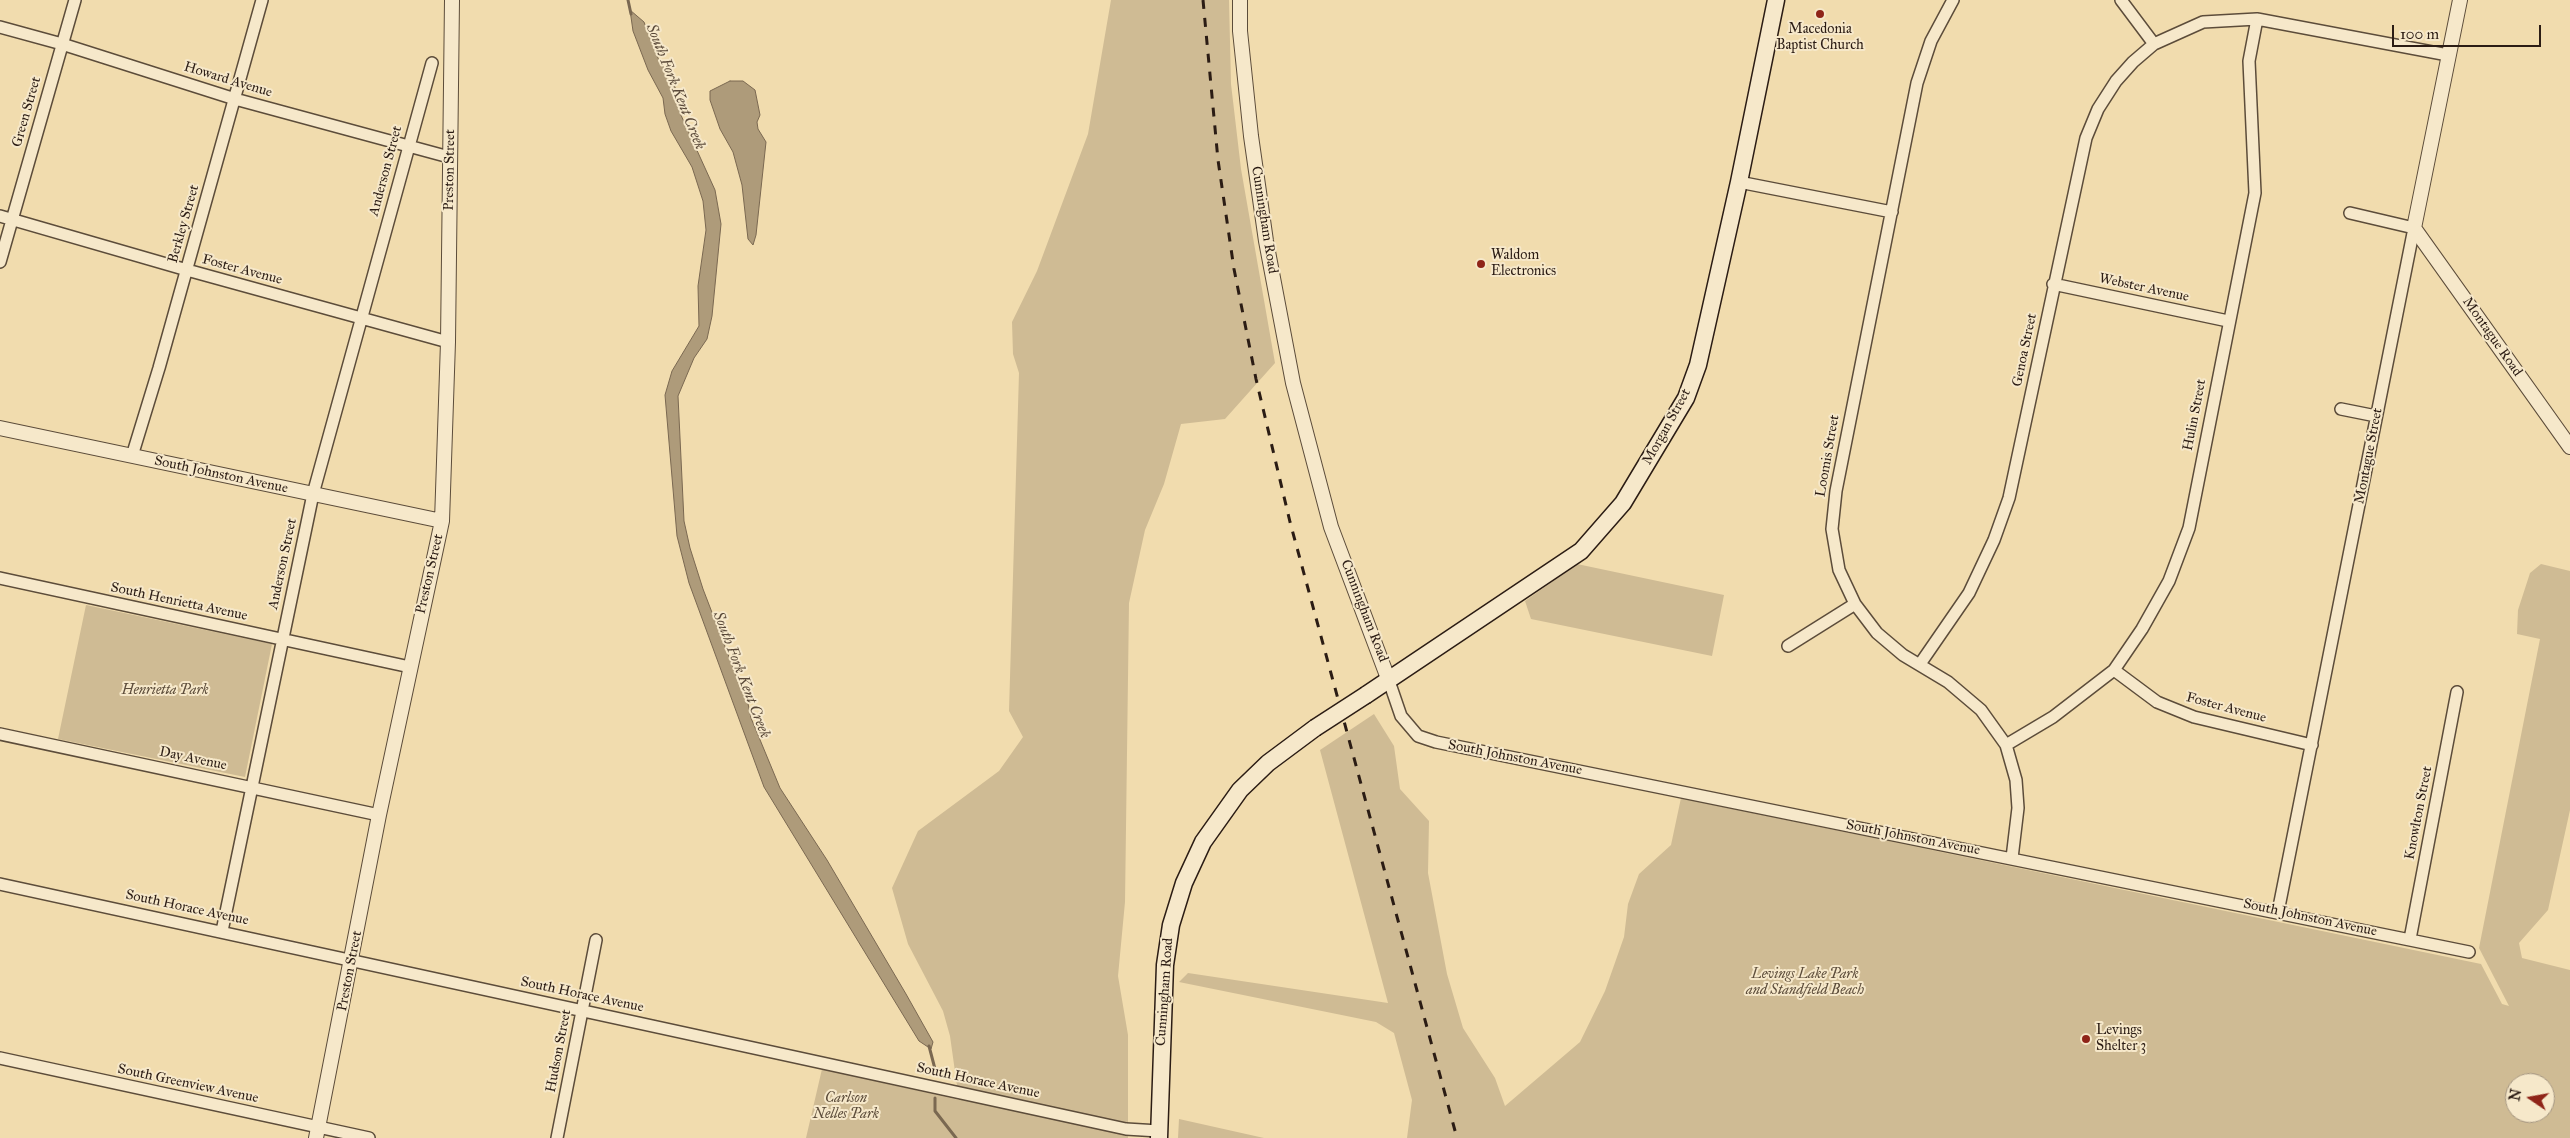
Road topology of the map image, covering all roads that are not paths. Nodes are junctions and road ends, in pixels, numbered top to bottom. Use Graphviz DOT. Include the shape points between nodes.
graph roads {
  1 [pos="75,0"];
  2 [pos="262,0"];
  3 [pos="452,0"];
  4 [pos="1240,0"];
  5 [pos="1776,0"];
  6 [pos="1953,0"];
  7 [pos="2121,0"];
  8 [pos="2460,0"];
  9 [pos="2257,18"];
  10 [pos="0,27"];
  11 [pos="62,44"];
  12 [pos="2154,44"];
  13 [pos="2448,55"];
  14 [pos="432,63"];
  15 [pos="235,99"];
  16 [pos="408,146"];
  17 [pos="450,156"];
  18 [pos="1740,182"];
  19 [pos="1892,212"];
  20 [pos="2350,213"];
  21 [pos="6,217"];
  22 [pos="2414,228"];
  23 [pos="0,262"];
  24 [pos="187,270"];
  25 [pos="2053,284"];
  26 [pos="362,318"];
  27 [pos="2228,321"];
  28 [pos="448,342"];
  29 [pos="2341,409"];
  30 [pos="2376,416"];
  31 [pos="0,428"];
  32 [pos="2569,443"];
  33 [pos="132,456"];
  34 [pos="313,494"];
  35 [pos="442,521"];
  36 [pos="0,578"];
  37 [pos="1855,604"];
  38 [pos="282,640"];
  39 [pos="1788,646"];
  40 [pos="1920,664"];
  41 [pos="410,667"];
  42 [pos="2114,670"];
  43 [pos="1390,681"];
  44 [pos="2457,692"];
  45 [pos="0,734"];
  46 [pos="2006,745"];
  47 [pos="2312,745"];
  48 [pos="253,787"];
  49 [pos="379,814"];
  50 [pos="2012,858"];
  51 [pos="0,884"];
  52 [pos="2278,912"];
  53 [pos="222,931"];
  54 [pos="2410,939"];
  55 [pos="596,940"];
  56 [pos="2469,952"];
  57 [pos="352,959"];
  58 [pos="583,1011"];
  59 [pos="0,1058"];
  60 [pos="317,1133"];
  61 [pos="1159,1134"];
  62 [pos="369,1138"];
  63 [pos="557,1138"];
  1 -- 11 [label="street, Green Street"];
  2 -- 15 [label="street, Berkley Street"];
  3 -- 17 [label="street, Preston Street"];
  4 -- 43 [label="street, Cunningham Road" via="1251,136 1266,241 1293,383 1331,527"];
  5 -- 18 [label="main road, Morgan Street"];
  6 -- 19 [label="street, Loomis Street" via="1931,41 1917,83"];
  7 -- 12 [label="street"];
  8 -- 13 [label="street, Montague Street"];
  9 -- 12 [label="street, Genoa Street" via="2203,22"];
  9 -- 13 [label="street, Genoa Street"];
  9 -- 27 [label="street, Hulin Street" via="2250,61 2255,193"];
  10 -- 11 [label="street, Howard Avenue"];
  11 -- 15 [label="street, Howard Avenue"];
  11 -- 21 [label="street, Green Street"];
  12 -- 25 [label="street, Genoa Street" via="2122,74 2098,109 2086,138"];
  13 -- 22 [label="street, Montague Street"];
  14 -- 16 [label="street, Anderson Street"];
  15 -- 16 [label="street, Howard Avenue"];
  15 -- 24 [label="street, Berkley Street"];
  16 -- 17 [label="street, Howard Avenue"];
  16 -- 26 [label="street, Anderson Street"];
  17 -- 28 [label="street, Preston Street"];
  18 -- 19 [label="street"];
  18 -- 43 [label="main road, Morgan Street" via="1695,374 1686,398 1624,503 1571,560"];
  19 -- 37 [label="street, Loomis Street" via="1836,491 1832,529 1839,570"];
  20 -- 22 [label="street"];
  21 -- 23 [label="street, Green Street"];
  21 -- 24 [label="street, Foster Avenue"];
  22 -- 30 [label="street, Montague Street"];
  22 -- 32 [label="street, Montague Road"];
  24 -- 26 [label="street, Foster Avenue"];
  24 -- 33 [label="street, Berkley Street"];
  25 -- 27 [label="street, Webster Avenue"];
  25 -- 40 [label="street, Genoa Street" via="2009,498 1969,593"];
  26 -- 28 [label="street, Foster Avenue"];
  26 -- 34 [label="street, Anderson Street"];
  27 -- 42 [label="street, Hulin Street" via="2189,528 2169,581"];
  28 -- 35 [label="street, Preston Street"];
  29 -- 30 [label="street"];
  30 -- 47 [label="street, Montague Street"];
  31 -- 33 [label="street, South Johnston Avenue"];
  33 -- 34 [label="street, South Johnston Avenue"];
  34 -- 35 [label="street, South Johnston Avenue"];
  34 -- 38 [label="street, Anderson Street"];
  35 -- 41 [label="street, Preston Street"];
  36 -- 38 [label="street, South Henrietta Avenue"];
  37 -- 39 [label="street"];
  37 -- 40 [label="street, Loomis Street" via="1877,633 1903,655"];
  38 -- 41 [label="street, South Henrietta Avenue"];
  38 -- 48 [label="street, Anderson Street"];
  40 -- 46 [label="street, Loomis Street" via="1981,710"];
  41 -- 49 [label="street, Preston Street"];
  42 -- 46 [label="street, Hulin Street" via="2053,717"];
  42 -- 47 [label="street, Foster Avenue" via="2157,702 2194,717"];
  43 -- 50 [label="street, South Johnston Avenue" via="1401,716 1418,736 1436,742"];
  43 -- 61 [label="main road, Cunningham Road, bridge" via="1315,728 1268,763 1240,790 1203,842 1184,883 1171,925 1165,965"];
  44 -- 54 [label="street, Knowlton Street"];
  45 -- 48 [label="street, Day Avenue"];
  46 -- 50 [label="street, Loomis Street" via="2016,780 2018,808"];
  47 -- 52 [label="street, Montague Street"];
  48 -- 49 [label="street, Day Avenue"];
  48 -- 53 [label="street, Anderson Street"];
  49 -- 57 [label="street, Preston Street"];
  50 -- 52 [label="street, South Johnston Avenue"];
  51 -- 53 [label="street, South Horace Avenue"];
  52 -- 54 [label="street, South Johnston Avenue"];
  53 -- 57 [label="street, South Horace Avenue"];
  54 -- 56 [label="street, South Johnston Avenue"];
  55 -- 58 [label="street, Hudson Street"];
  57 -- 58 [label="street, South Horace Avenue"];
  57 -- 60 [label="street, Preston Street"];
  58 -- 61 [label="street, South Horace Avenue"];
  58 -- 63 [label="street, Hudson Street"];
  59 -- 60 [label="street, South Greenview Avenue"];
  60 -- 62 [label="street, South Greenview Avenue"];
}
